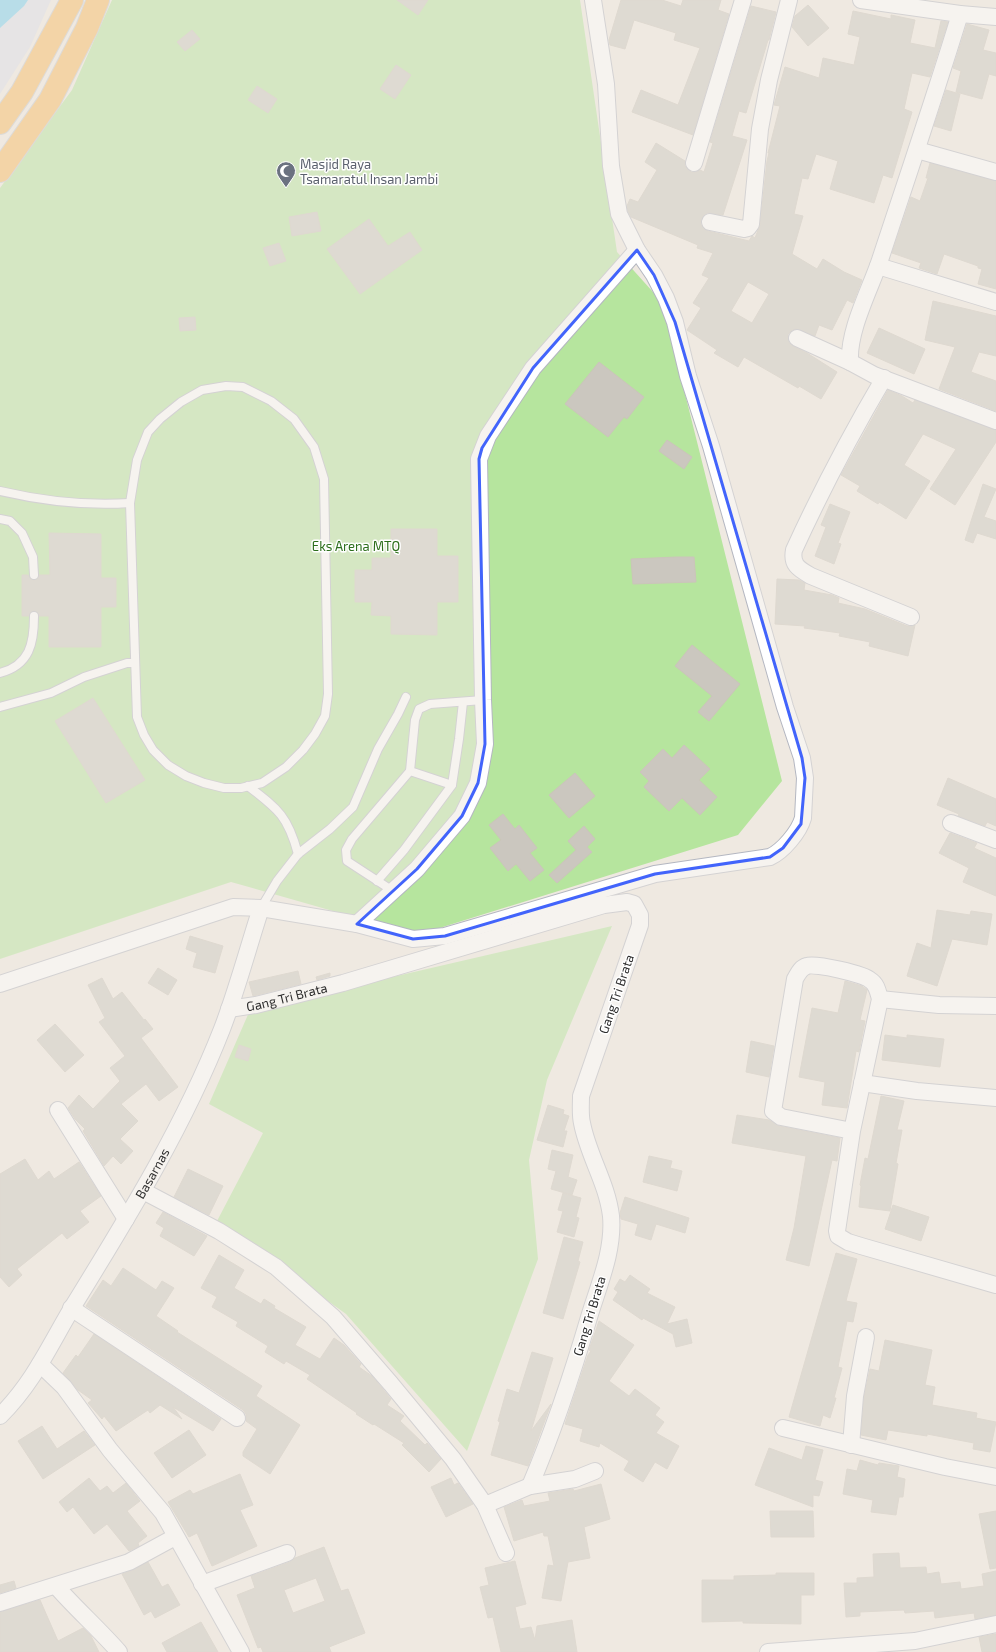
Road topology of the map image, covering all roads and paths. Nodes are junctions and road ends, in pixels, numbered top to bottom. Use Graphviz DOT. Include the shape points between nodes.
graph roads {
  1 [pos="72,0"];
  2 [pos="98,0"];
  3 [pos="593,0"];
  4 [pos="743,0"];
  5 [pos="790,0"];
  6 [pos="861,0"];
  7 [pos="960,14"];
  8 [pos="996,17"];
  9 [pos="0,123"];
  10 [pos="917,150"];
  11 [pos="694,162"];
  12 [pos="0,170"];
  13 [pos="996,172"];
  14 [pos="710,222"];
  15 [pos="637,250"];
  16 [pos="878,266"];
  17 [pos="996,302"];
  18 [pos="797,338"];
  19 [pos="850,362"];
  20 [pos="884,378"];
  21 [pos="996,422"];
  22 [pos="0,491"];
  23 [pos="130,503"];
  24 [pos="0,519"];
  25 [pos="34,575"];
  26 [pos="34,616"];
  27 [pos="911,618"];
  28 [pos="135,663"];
  29 [pos="0,672"];
  30 [pos="406,697"];
  31 [pos="482,700"];
  32 [pos="463,702"];
  33 [pos="0,707"];
  34 [pos="410,771"];
  35 [pos="452,785"];
  36 [pos="248,786"];
  37 [pos="951,823"];
  38 [pos="996,840"];
  39 [pos="298,854"];
  40 [pos="377,881"];
  41 [pos="393,892"];
  42 [pos="261,908"];
  43 [pos="356,924"];
  44 [pos="0,984"];
  45 [pos="880,999"];
  46 [pos="996,1006"];
  47 [pos="228,1009"];
  48 [pos="862,1083"];
  49 [pos="996,1098"];
  50 [pos="58,1110"];
  51 [pos="852,1131"];
  52 [pos="143,1191"];
  53 [pos="126,1219"];
  54 [pos="996,1285"];
  55 [pos="71,1308"];
  56 [pos="866,1338"];
  57 [pos="40,1364"];
  58 [pos="0,1416"];
  59 [pos="237,1418"];
  60 [pos="783,1428"];
  61 [pos="851,1445"];
  62 [pos="595,1471"];
  63 [pos="996,1477"];
  64 [pos="530,1486"];
  65 [pos="485,1505"];
  66 [pos="175,1537"];
  67 [pos="287,1553"];
  68 [pos="506,1553"];
  69 [pos="202,1584"];
  70 [pos="56,1586"];
  71 [pos="0,1603"];
  72 [pos="996,1624"];
  73 [pos="119,1652"];
  74 [pos="241,1652"];
  75 [pos="768,1652"];
  76 [pos="775,1652"];
  1 -- 9 [label="highway" via="22,92"];
  2 -- 12 [label="highway" via="87,28 50,100"];
  3 -- 15 [label="street" via="606,84 611,166 619,214"];
  4 -- 11 [label="street"];
  5 -- 14 [label="street" via="760,129 751,224 744,229"];
  6 -- 7 [label="street"];
  7 -- 8 [label="street"];
  7 -- 10 [label="street"];
  10 -- 13 [label="street"];
  10 -- 16 [label="street"];
  15 -- 31 [label="street" via="533,368 482,448 479,459"];
  15 -- 43 [label="street" via="654,275 675,322 688,376 711,446 785,707 802,758 805,778 801,824 783,848 770,857 655,874 445,936 413,939"];
  16 -- 17 [label="street"];
  16 -- 19 [label="street" via="857,320"];
  18 -- 19 [label="street"];
  19 -- 20 [label="street"];
  20 -- 21 [label="street"];
  20 -- 27 [label="street" via="818,497 793,557 794,564 801,571"];
  22 -- 23 [label="lane" via="66,503"];
  23 -- 28 [label="lane"];
  23 -- 36 [label="lane" via="138,460 148,432 181,402 202,390 226,386 243,388 271,401 294,419 314,447 324,479 328,694 325,716 303,750 286,767 262,783"];
  24 -- 25 [label="lane" via="10,521 22,533 33,557"];
  26 -- 29 [label="lane" via="34,637 27,656 10,670"];
  28 -- 33 [label="lane" via="127,663 84,677 51,692"];
  28 -- 36 [label="lane" via="137,717 153,750 168,765 204,783 224,788"];
  30 -- 39 [label="lane" via="378,749 353,807 330,830"];
  31 -- 32 [label="lane"];
  31 -- 41 [label="street" via="485,744 478,783 462,816"];
  32 -- 34 [label="lane" via="430,704 419,709 415,720"];
  32 -- 35 [label="lane"];
  34 -- 35 [label="lane"];
  34 -- 40 [label="lane" via="352,839 346,850 347,861"];
  35 -- 40 [label="lane" via="404,850"];
  36 -- 39 [label="lane" via="284,817"];
  37 -- 38 [label="street"];
  39 -- 42 [label="lane" via="277,881"];
  40 -- 41 [label="lane"];
  41 -- 43 [label="street"];
  42 -- 43 [label="street"];
  42 -- 44 [label="street" via="233,907"];
  42 -- 47 [label="street, Basarnas"];
  45 -- 46 [label="street" via="939,1005"];
  45 -- 48 [label="street"];
  45 -- 51 [label="street" via="876,986 870,979 859,974 816,965 800,970 795,979 773,1111 781,1117"];
  47 -- 52 [label="street, Basarnas" via="222,1029 183,1114"];
  47 -- 64 [label="street, Gang Tri Brata" via="256,1005 343,983 604,905 627,902 634,904 640,915 640,925 581,1096 582,1122 601,1176 610,1215 611,1243 579,1352 548,1444"];
  48 -- 49 [label="street"];
  48 -- 51 [label="street"];
  50 -- 53 [label="street"];
  51 -- 54 [label="street" via="838,1236 855,1244"];
  52 -- 53 [label="street, Basarnas"];
  52 -- 65 [label="street" via="219,1231 276,1267 333,1317 453,1459"];
  53 -- 55 [label="street, Basarnas"];
  55 -- 57 [label="street, Basarnas"];
  55 -- 59 [label="street"];
  56 -- 61 [label="street" via="855,1396"];
  57 -- 58 [label="street, Basarnas" via="15,1400"];
  57 -- 66 [label="street" via="64,1387 110,1450 163,1513"];
  60 -- 61 [label="street"];
  61 -- 63 [label="street"];
  62 -- 64 [label="street" via="575,1479"];
  64 -- 65 [label="street"];
  65 -- 68 [label="street"];
  66 -- 69 [label="street"];
  66 -- 70 [label="street" via="129,1562"];
  67 -- 69 [label="street"];
  69 -- 74 [label="street"];
  70 -- 71 [label="street"];
  70 -- 73 [label="street"];
  72 -- 76 [label="street" via="915,1641"];
  75 -- 76 [label="street"];
}
